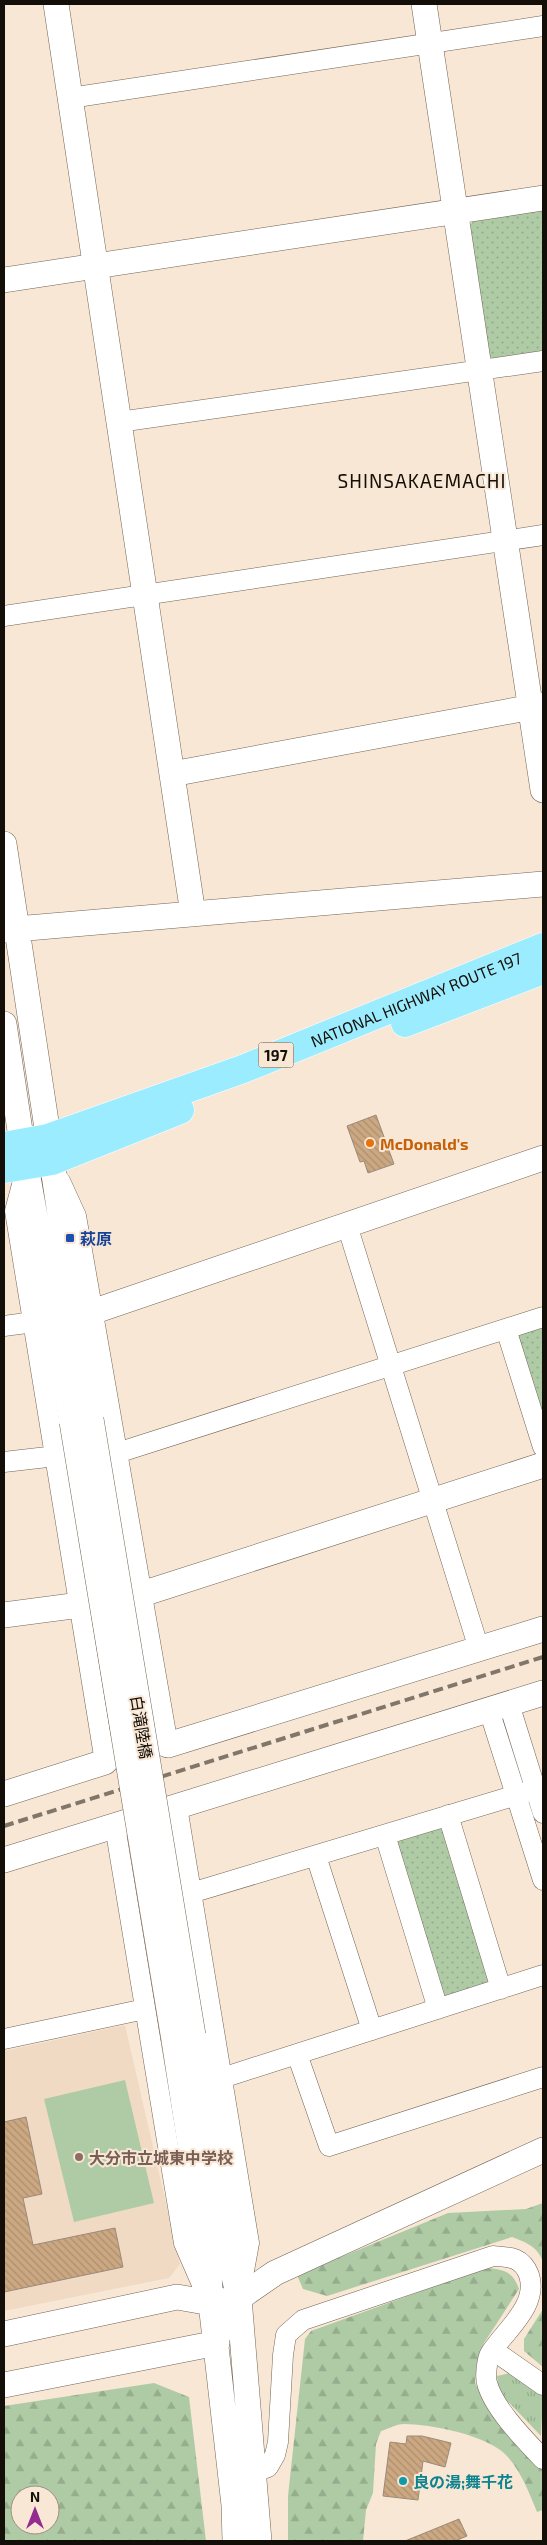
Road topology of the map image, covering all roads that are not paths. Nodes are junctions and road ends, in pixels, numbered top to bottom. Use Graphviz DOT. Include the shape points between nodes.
graph roads {
  1 [pos="56,4"];
  2 [pos="424,4"];
  3 [pos="543,26"];
  4 [pos="430,43"];
  5 [pos="70,98"];
  6 [pos="543,198"];
  7 [pos="456,211"];
  8 [pos="96,266"];
  9 [pos="4,280"];
  10 [pos="543,361"];
  11 [pos="480,371"];
  12 [pos="119,422"];
  13 [pos="543,535"];
  14 [pos="506,541"];
  15 [pos="145,595"];
  16 [pos="4,616"];
  17 [pos="537,707"];
  18 [pos="172,774"];
  19 [pos="543,790"];
  20 [pos="4,844"];
  21 [pos="543,884"];
  22 [pos="193,914"];
  23 [pos="10,930"];
  24 [pos="543,947"];
  25 [pos="543,970"];
  26 [pos="4,1024"];
  27 [pos="26,1154"];
  28 [pos="543,1158"];
  29 [pos="347,1225"];
  30 [pos="92,1312"];
  31 [pos="543,1317"];
  32 [pos="34,1322"];
  33 [pos="4,1326"];
  34 [pos="506,1329"];
  35 [pos="391,1366"];
  36 [pos="543,1447"];
  37 [pos="117,1453"];
  38 [pos="56,1456"];
  39 [pos="4,1462"];
  40 [pos="543,1465"];
  41 [pos="432,1501"];
  42 [pos="142,1594"];
  43 [pos="80,1606"];
  44 [pos="4,1615"];
  45 [pos="543,1629"];
  46 [pos="478,1649"];
  47 [pos="543,1694"];
  48 [pos="499,1707"];
  49 [pos="168,1745"];
  50 [pos="106,1762"];
  51 [pos="539,1788"];
  52 [pos="4,1794"];
  53 [pos="516,1795"];
  54 [pos="177,1808"];
  55 [pos="543,1813"];
  56 [pos="448,1816"];
  57 [pos="115,1826"];
  58 [pos="385,1835"];
  59 [pos="316,1856"];
  60 [pos="4,1860"];
  61 [pos="543,1880"];
  62 [pos="191,1893"];
  63 [pos="543,1975"];
  64 [pos="501,1989"];
  65 [pos="145,2009"];
  66 [pos="438,2009"];
  67 [pos="372,2030"];
  68 [pos="184,2037"];
  69 [pos="4,2039"];
  70 [pos="297,2054"];
  71 [pos="543,2077"];
  72 [pos="222,2078"];
  73 [pos="543,2150"];
  74 [pos="239,2298"];
  75 [pos="211,2303"];
  76 [pos="4,2334"];
  77 [pos="217,2343"];
  78 [pos="493,2350"];
  79 [pos="4,2385"];
  80 [pos="543,2385"];
  81 [pos="543,2459"];
  82 [pos="243,2473"];
  83 [pos="235,2541"];
  84 [pos="259,2541"];
  1 -- 5 [label="street"];
  2 -- 4 [label="street"];
  3 -- 4 [label="street"];
  4 -- 5 [label="street"];
  4 -- 7 [label="street"];
  5 -- 8 [label="street"];
  6 -- 7 [label="street"];
  7 -- 8 [label="street"];
  7 -- 11 [label="street"];
  8 -- 9 [label="street"];
  8 -- 12 [label="street"];
  10 -- 11 [label="street"];
  11 -- 12 [label="street"];
  11 -- 14 [label="street"];
  12 -- 15 [label="street"];
  13 -- 14 [label="street"];
  14 -- 15 [label="street"];
  14 -- 17 [label="street"];
  15 -- 16 [label="street"];
  15 -- 18 [label="street"];
  17 -- 18 [label="street"];
  17 -- 19 [label="street"];
  18 -- 22 [label="street"];
  20 -- 23 [label="street"];
  21 -- 22 [label="street"];
  22 -- 23 [label="street"];
  23 -- 27 [label="street"];
  24 -- 27 [label="highway, NATIONAL HIGHWAY ROUTE 197 / 197"];
  25 -- 27 [label="highway, NATIONAL HIGHWAY ROUTE 197 / 197"];
  26 -- 27 [label="street"];
  27 -- 30 [label="street" via="76,1216"];
  27 -- 32 [label="street" via="16,1211"];
  27 -- 68 [label="street, 白滝陸橋, bridge" via="81,1420"];
  28 -- 29 [label="street"];
  29 -- 30 [label="street"];
  29 -- 35 [label="street"];
  30 -- 37 [label="street"];
  31 -- 34 [label="street"];
  32 -- 33 [label="street"];
  32 -- 38 [label="street"];
  34 -- 35 [label="street"];
  34 -- 36 [label="street"];
  35 -- 37 [label="street"];
  35 -- 41 [label="street"];
  37 -- 42 [label="street"];
  38 -- 39 [label="street"];
  38 -- 43 [label="street"];
  40 -- 41 [label="street"];
  41 -- 42 [label="street"];
  41 -- 46 [label="street"];
  42 -- 43 [label="street"];
  42 -- 49 [label="street"];
  43 -- 44 [label="street"];
  43 -- 50 [label="street"];
  45 -- 46 [label="street"];
  46 -- 49 [label="street"];
  47 -- 48 [label="street"];
  48 -- 51 [label="street"];
  48 -- 53 [label="street"];
  48 -- 54 [label="street"];
  49 -- 50 [label="street" via="152,1740 115,1749"];
  50 -- 52 [label="street"];
  51 -- 53 [label="street"];
  51 -- 55 [label="street"];
  53 -- 56 [label="street"];
  53 -- 61 [label="street"];
  54 -- 57 [label="street"];
  54 -- 62 [label="street"];
  56 -- 58 [label="street"];
  56 -- 64 [label="street"];
  57 -- 60 [label="street"];
  57 -- 65 [label="street"];
  58 -- 59 [label="street"];
  58 -- 66 [label="street"];
  59 -- 62 [label="street"];
  59 -- 67 [label="street"];
  62 -- 72 [label="street"];
  63 -- 64 [label="street"];
  64 -- 66 [label="street"];
  65 -- 69 [label="street"];
  65 -- 75 [label="street" via="184,2243"];
  66 -- 67 [label="street"];
  67 -- 70 [label="street"];
  68 -- 74 [label="street"];
  68 -- 75 [label="street"];
  70 -- 71 [label="street" via="328,2146"];
  70 -- 72 [label="street"];
  72 -- 74 [label="street" via="249,2243"];
  73 -- 74 [label="street" via="275,2273"];
  74 -- 75 [label="street"];
  74 -- 77 [label="street"];
  74 -- 82 [label="street"];
  75 -- 76 [label="street" via="177,2297"];
  75 -- 77 [label="street"];
  77 -- 79 [label="street"];
  77 -- 82 [label="street"];
  78 -- 80 [label="street"];
  78 -- 81 [label="street" via="489,2355 486,2383 507,2419"];
  78 -- 82 [label="street" via="512,2328 530,2296 531,2282 526,2267 514,2257 493,2256 303,2320 286,2336 275,2455 268,2467"];
  82 -- 83 [label="street"];
  82 -- 84 [label="street"];
}
